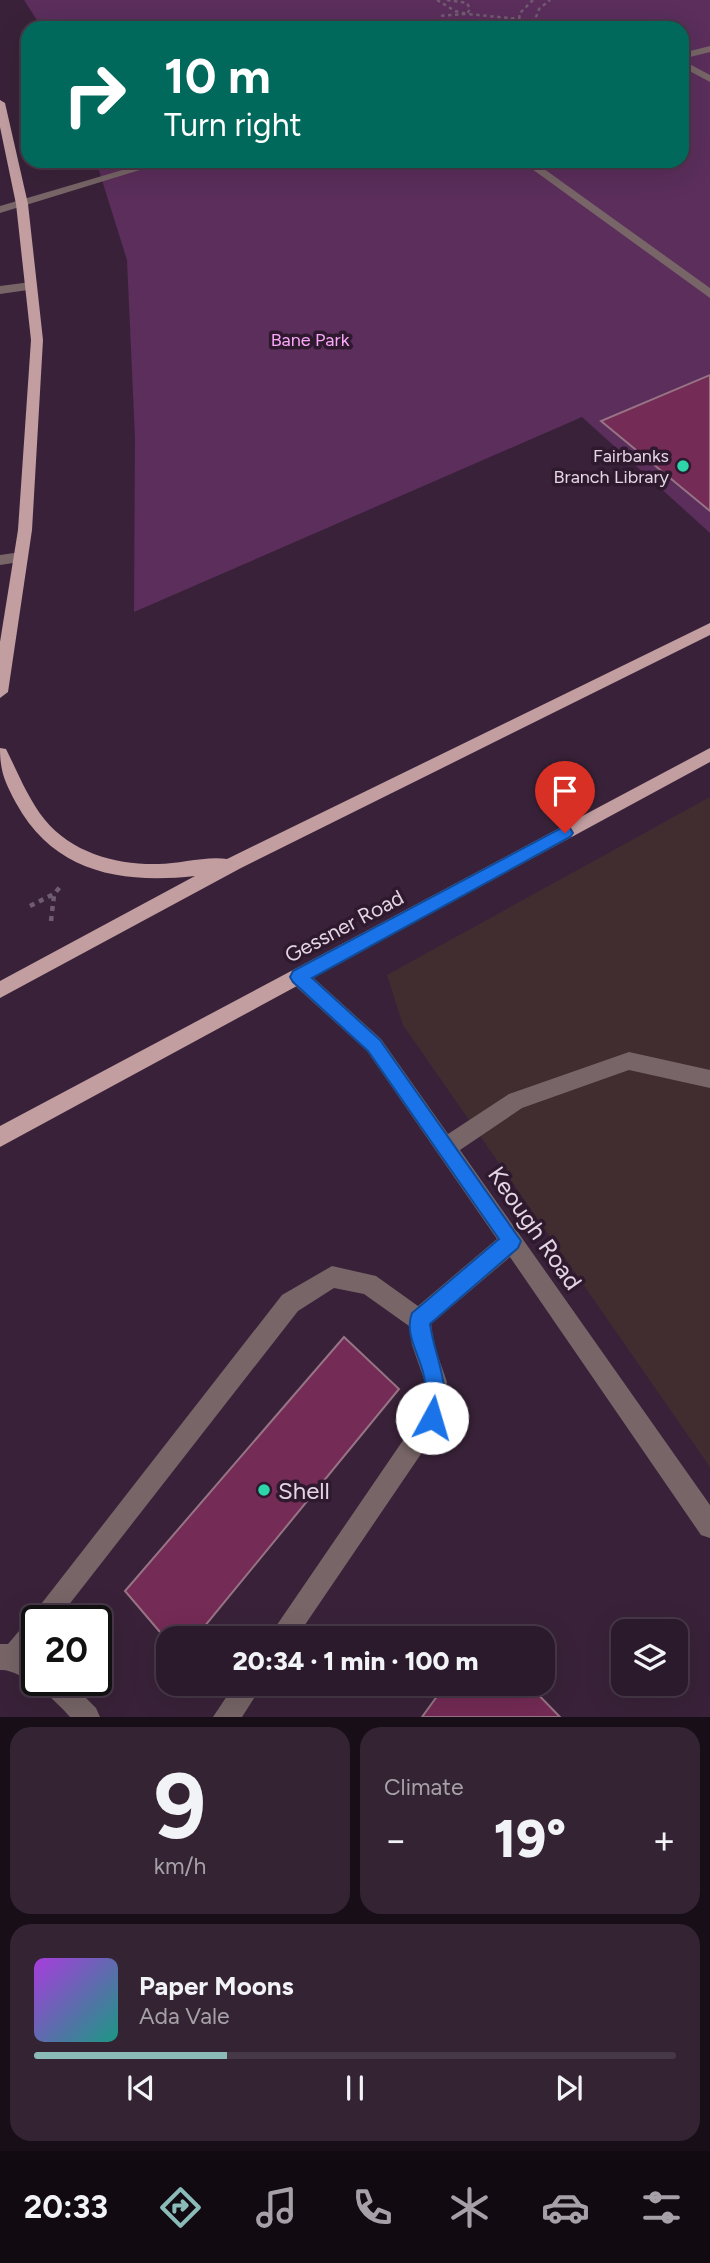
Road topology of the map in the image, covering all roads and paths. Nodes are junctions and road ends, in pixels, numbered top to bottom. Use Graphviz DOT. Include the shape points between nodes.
graph roads {
  1 [pos="437,0"];
  2 [pos="447,0"];
  3 [pos="533,0"];
  4 [pos="550,0"];
  5 [pos="467,14"];
  6 [pos="438,16"];
  7 [pos="520,19"];
  8 [pos="525,21"];
  9 [pos="534,21"];
  10 [pos="710,49"];
  11 [pos="689,54"];
  12 [pos="689,67"];
  13 [pos="710,79"];
  14 [pos="0,103"];
  15 [pos="141,168"];
  16 [pos="536,168"];
  17 [pos="22,204"];
  18 [pos="0,210"];
  19 [pos="31,286"];
  20 [pos="0,290"];
  21 [pos="710,294"];
  22 [pos="21,557"];
  23 [pos="0,560"];
  24 [pos="710,628"];
  25 [pos="0,692"];
  26 [pos="0,754"];
  27 [pos="710,754"];
  28 [pos="235,863"];
  29 [pos="66,880"];
  30 [pos="54,894"];
  31 [pos="30,906"];
  32 [pos="51,922"];
  33 [pos="299,977"];
  34 [pos="0,990"];
  35 [pos="710,1079"];
  36 [pos="0,1137"];
  37 [pos="447,1147"];
  38 [pos="512,1241"];
  39 [pos="419,1320"];
  40 [pos="710,1526"];
  41 [pos="54,1605"];
  42 [pos="289,1626"];
  43 [pos="21,1642"];
  44 [pos="7,1656"];
  45 [pos="69,1696"];
  46 [pos="241,1696"];
  47 [pos="87,1717"];
  48 [pos="226,1717"];
  1 -- 5 [label="path"];
  2 -- 5 [label="path" via="467,3"];
  3 -- 7 [label="path" via="519,13"];
  4 -- 9 [label="path"];
  5 -- 6 [label="path"];
  5 -- 7 [label="path"];
  7 -- 8 [label="path"];
  10 -- 11 [label="street"];
  12 -- 13 [label="street"];
  14 -- 17 [label="main road"];
  15 -- 17 [label="street"];
  16 -- 21 [label="street"];
  17 -- 18 [label="street"];
  17 -- 19 [label="main road"];
  19 -- 20 [label="street"];
  19 -- 22 [label="main road" via="37,340"];
  22 -- 23 [label="street"];
  22 -- 25 [label="main road"];
  24 -- 28 [label="main road"];
  26 -- 28 [label="main road" via="45,832 84,858 109,868 160,873"];
  27 -- 33 [label="main road, Gessner Road"];
  28 -- 34 [label="main road"];
  29 -- 30 [label="path"];
  30 -- 31 [label="path"];
  30 -- 32 [label="path"];
  33 -- 36 [label="main road, Gessner Road"];
  33 -- 37 [label="street, Keough Road" via="374,1045"];
  35 -- 37 [label="street" via="629,1061 516,1101"];
  37 -- 38 [label="street, Keough Road"];
  38 -- 39 [label="street"];
  38 -- 40 [label="street, Keough Road"];
  39 -- 41 [label="street" via="368,1284 332,1277 290,1303"];
  39 -- 42 [label="street" via="436,1382 432,1418"];
  43 -- 44 [label="street"];
  45 -- 47 [label="street"];
  46 -- 48 [label="street"];
}
